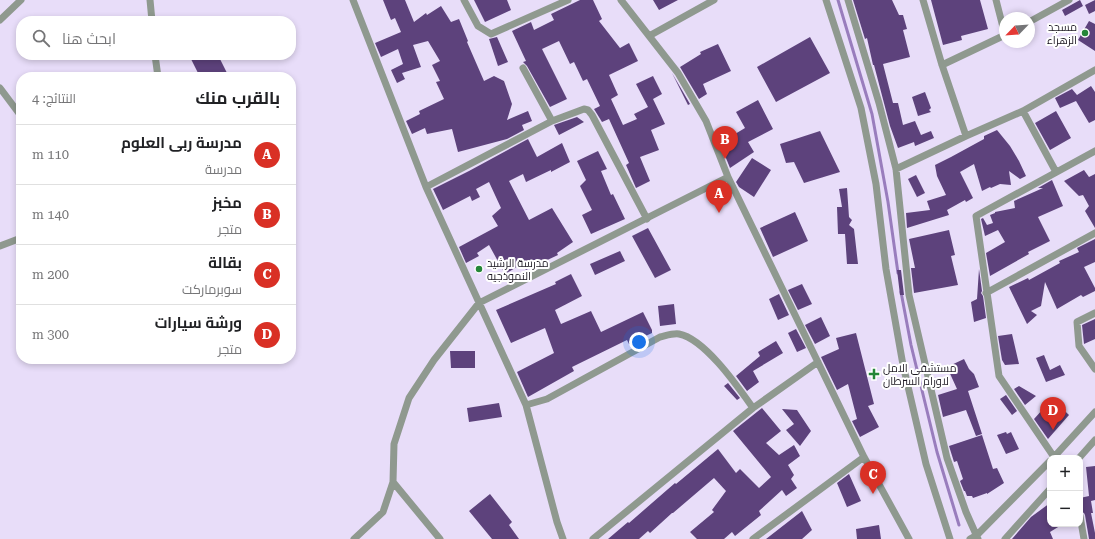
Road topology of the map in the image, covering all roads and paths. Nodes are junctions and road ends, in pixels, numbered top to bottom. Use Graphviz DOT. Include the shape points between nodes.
graph roads {
  1 [pos="21,0"];
  2 [pos="150,0"];
  3 [pos="353,0"];
  4 [pos="464,0"];
  5 [pos="568,0"];
  6 [pos="621,0"];
  7 [pos="714,0"];
  8 [pos="826,0"];
  9 [pos="848,0"];
  10 [pos="924,0"];
  11 [pos="996,0"];
  12 [pos="1069,0"];
  13 [pos="999,12"];
  14 [pos="152,16"];
  15 [pos="1035,19"];
  16 [pos="0,20"];
  17 [pos="649,36"];
  18 [pos="999,38"];
  19 [pos="156,60"];
  20 [pos="942,65"];
  21 [pos="523,68"];
  22 [pos="1095,70"];
  23 [pos="158,72"];
  24 [pos="0,88"];
  25 [pos="16,109"];
  26 [pos="1023,111"];
  27 [pos="552,120"];
  28 [pos="966,136"];
  29 [pos="1095,151"];
  30 [pos="896,170"];
  31 [pos="1056,172"];
  32 [pos="728,177"];
  33 [pos="426,187"];
  34 [pos="647,219"];
  35 [pos="1095,233"];
  36 [pos="16,240"];
  37 [pos="0,246"];
  38 [pos="986,293"];
  39 [pos="479,303"];
  40 [pos="1095,313"];
  41 [pos="818,362"];
  42 [pos="1095,369"];
  43 [pos="526,405"];
  44 [pos="753,408"];
  45 [pos="1095,412"];
  46 [pos="1095,440"];
  47 [pos="1049,455"];
  48 [pos="1056,455"];
  49 [pos="1082,455"];
  50 [pos="864,457"];
  51 [pos="1047,464"];
  52 [pos="392,482"];
  53 [pos="1048,491"];
  54 [pos="1082,527"];
  55 [pos="975,538"];
  56 [pos="354,539"];
  57 [pos="440,539"];
  58 [pos="564,539"];
  59 [pos="593,539"];
  60 [pos="753,539"];
  61 [pos="909,539"];
  62 [pos="950,539"];
  63 [pos="1005,539"];
  64 [pos="1084,539"];
  1 -- 16 [label="street"];
  2 -- 14 [label="street"];
  3 -- 33 [label="street"];
  4 -- 5 [label="street" via="478,26 491,34"];
  6 -- 17 [label="street"];
  7 -- 17 [label="street"];
  8 -- 62 [label="street" via="861,108 876,184 886,269 903,365 926,464"];
  9 -- 30 [label="street"];
  10 -- 20 [label="street"];
  11 -- 13 [label="street"];
  12 -- 15 [label="street"];
  17 -- 32 [label="street" via="678,73 706,121"];
  18 -- 20 [label="street"];
  19 -- 23 [label="street"];
  20 -- 28 [label="street"];
  21 -- 27 [label="street"];
  22 -- 26 [label="street"];
  24 -- 25 [label="street"];
  26 -- 28 [label="street"];
  26 -- 31 [label="street"];
  27 -- 33 [label="street"];
  27 -- 34 [label="street" via="584,109 588,110"];
  28 -- 30 [label="street"];
  29 -- 31 [label="street"];
  30 -- 55 [label="street" via="909,295 947,458"];
  31 -- 38 [label="street" via="976,216"];
  32 -- 34 [label="street"];
  32 -- 41 [label="street"];
  33 -- 39 [label="street"];
  34 -- 39 [label="street"];
  35 -- 38 [label="street"];
  36 -- 37 [label="street"];
  38 -- 47 [label="street" via="999,376"];
  39 -- 43 [label="street"];
  39 -- 52 [label="street" via="434,360 409,398 394,444"];
  40 -- 42 [label="street" via="1077,322 1079,346"];
  41 -- 44 [label="street"];
  41 -- 50 [label="street"];
  43 -- 44 [label="street" via="548,399 660,337 678,334 694,341 713,357"];
  43 -- 58 [label="street" via="556,522"];
  44 -- 59 [label="street"];
  45 -- 48 [label="street"];
  46 -- 49 [label="street"];
  50 -- 60 [label="street"];
  50 -- 61 [label="street"];
  51 -- 55 [label="street"];
  52 -- 56 [label="street" via="383,512"];
  52 -- 57 [label="street"];
  53 -- 63 [label="street"];
  54 -- 64 [label="street"];
}
